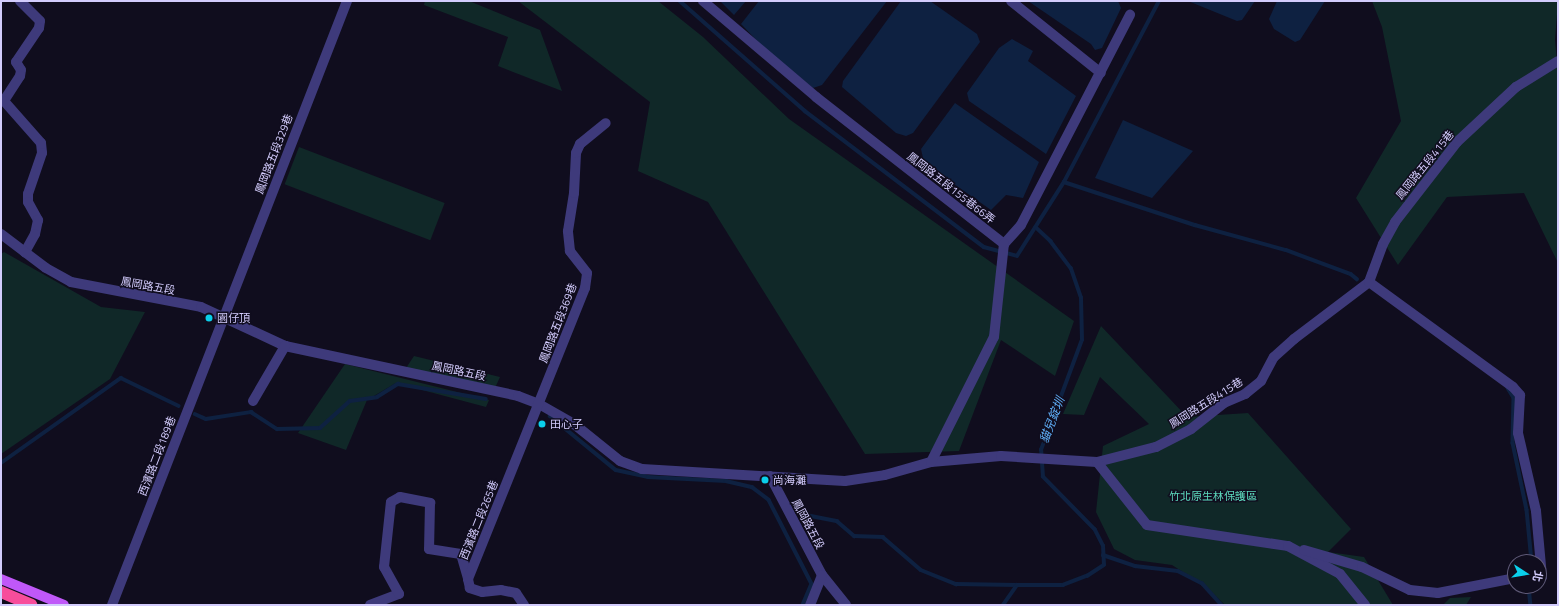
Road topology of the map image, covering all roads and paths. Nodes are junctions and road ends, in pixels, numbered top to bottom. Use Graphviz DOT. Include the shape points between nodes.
graph roads {
  1 [pos="20,1"];
  2 [pos="347,1"];
  3 [pos="703,1"];
  4 [pos="1011,1"];
  5 [pos="1130,15"];
  6 [pos="1558,61"];
  7 [pos="1100,73"];
  8 [pos="2,100"];
  9 [pos="606,123"];
  10 [pos="1,234"];
  11 [pos="1004,244"];
  12 [pos="25,252"];
  13 [pos="1369,282"];
  14 [pos="223,316"];
  15 [pos="285,346"];
  16 [pos="253,401"];
  17 [pos="539,404"];
  18 [pos="931,462"];
  19 [pos="1097,462"];
  20 [pos="770,476"];
  21 [pos="1288,546"];
  22 [pos="1540,554"];
  23 [pos="822,575"];
  24 [pos="1,579"];
  25 [pos="468,579"];
  26 [pos="1507,580"];
  27 [pos="1,592"];
  28 [pos="31,605"];
  29 [pos="64,605"];
  30 [pos="112,605"];
  31 [pos="370,605"];
  32 [pos="524,605"];
  33 [pos="810,605"];
  34 [pos="846,605"];
  35 [pos="1365,605"];
  1 -- 8 [label="street" via="40,21 39,28 16,62 21,70 20,76"];
  2 -- 14 [label="street, 鳳岡路五段329巷"];
  3 -- 11 [label="street, 鳳岡路五段155巷66弄" via="816,97"];
  4 -- 7 [label="street"];
  5 -- 7 [label="street"];
  6 -- 13 [label="street, 鳳岡路五段415巷" via="1516,87 1456,142 1395,222 1382,244"];
  7 -- 11 [label="street" via="1021,225"];
  8 -- 12 [label="street" via="41,143 42,153 28,194 28,202 38,220 35,234"];
  9 -- 17 [label="street, 鳳岡路五段369巷" via="580,144 576,153 574,193 568,231 570,251 587,273 585,288"];
  10 -- 12 [label="street, 鳳岡路五段"];
  11 -- 18 [label="street" via="994,338"];
  12 -- 14 [label="street, 鳳岡路五段" via="70,282 201,307"];
  13 -- 19 [label="street, 鳳岡路五段415巷" via="1289,343 1274,357 1260,381 1245,394 1224,403 1191,428 1156,447"];
  13 -- 22 [label="street" via="1513,387 1520,396 1518,433 1536,511"];
  14 -- 15 [label="street, 鳳岡路五段"];
  14 -- 30 [label="street, 西濱路二段189巷"];
  15 -- 16 [label="street"];
  15 -- 17 [label="street, 鳳岡路五段" via="518,396"];
  17 -- 20 [label="street, 鳳岡路五段" via="574,424 620,461 642,469"];
  17 -- 25 [label="street, 西濱路二段265巷"];
  18 -- 19 [label="street, 鳳岡路五段415巷" via="1001,456"];
  18 -- 20 [label="street, 鳳岡路五段415巷" via="885,475 845,480"];
  19 -- 21 [label="street" via="1147,525"];
  20 -- 23 [label="street, 鳳岡路五段"];
  21 -- 26 [label="street" via="1346,561 1410,590 1438,593"];
  21 -- 35 [label="street" via="1340,574"];
  23 -- 33 [label="street"];
  23 -- 34 [label="street, 鳳岡路五段"];
  24 -- 29 [label="main road"];
  25 -- 31 [label="street" via="461,554 429,549 430,503 400,497 390,502 384,567 399,594"];
  25 -- 32 [label="street" via="470,588 482,592 501,590 516,593"];
  27 -- 28 [label="highway"];
}
